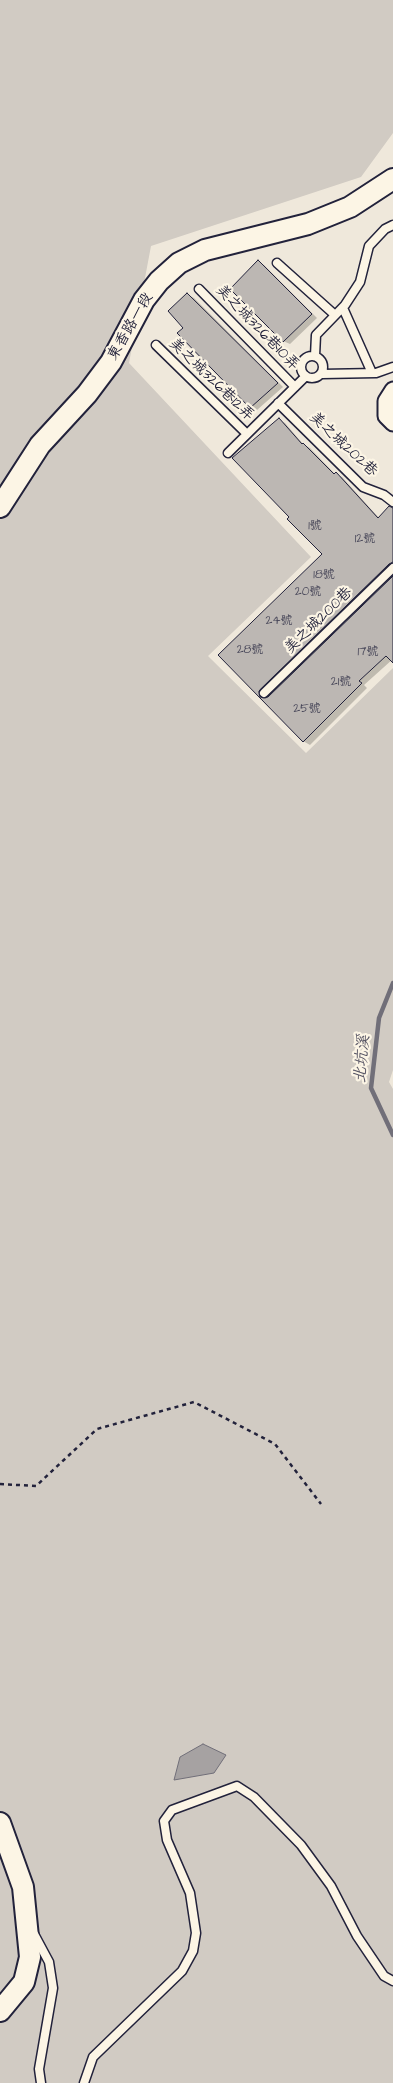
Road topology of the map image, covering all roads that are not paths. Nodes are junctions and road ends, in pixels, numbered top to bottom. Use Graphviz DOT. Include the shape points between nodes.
graph roads {
  1 [pos="393,178"];
  2 [pos="392,227"];
  3 [pos="277,263"];
  4 [pos="199,289"];
  5 [pos="343,308"];
  6 [pos="335,315"];
  7 [pos="156,345"];
  8 [pos="315,356"];
  9 [pos="393,367"];
  10 [pos="372,373"];
  11 [pos="322,374"];
  12 [pos="306,376"];
  13 [pos="295,387"];
  14 [pos="393,390"];
  15 [pos="278,403"];
  16 [pos="393,423"];
  17 [pos="247,434"];
  18 [pos="228,453"];
  19 [pos="393,502"];
  20 [pos="0,507"];
  21 [pos="393,568"];
  22 [pos="264,693"];
  23 [pos="0,1823"];
  24 [pos="28,1924"];
  25 [pos="393,1981"];
  26 [pos="0,2011"];
  27 [pos="41,2083"];
  28 [pos="84,2083"];
  1 -- 20 [label="street, 東香路一段" via="350,207 308,224 205,250 179,263 144,300 111,362 40,446"];
  2 -- 5 [label="lane" via="369,246 360,282"];
  3 -- 6 [label="lane"];
  4 -- 13 [label="lane, 美之城326巷10弄"];
  5 -- 6 [label="lane"];
  5 -- 10 [label="lane"];
  6 -- 8 [label="lane" via="316,335"];
  7 -- 17 [label="lane, 美之城326巷12弄"];
  8 -- 11 [label="lane" via="324,365"];
  8 -- 12 [label="lane" via="306,357 301,364"];
  9 -- 10 [label="lane"];
  10 -- 11 [label="lane"];
  11 -- 12 [label="lane" via="314,378"];
  12 -- 13 [label="lane"];
  13 -- 15 [label="lane"];
  14 -- 16 [label="street" via="386,401 386,416"];
  15 -- 17 [label="lane"];
  15 -- 19 [label="lane, 美之城202巷" via="363,487"];
  17 -- 18 [label="lane"];
  21 -- 22 [label="lane, 美之城200巷"];
  23 -- 24 [label="street" via="23,1887"];
  24 -- 26 [label="street" via="30,1957 24,1982"];
  24 -- 27 [label="lane" via="49,1962 53,1988 39,2069"];
  25 -- 28 [label="lane" via="384,1976 357,1936 331,1886 301,1845 254,1797 237,1786 172,1810 164,1821 167,1840 190,1893 196,1933 193,1951 182,1971 94,2057"];
}
